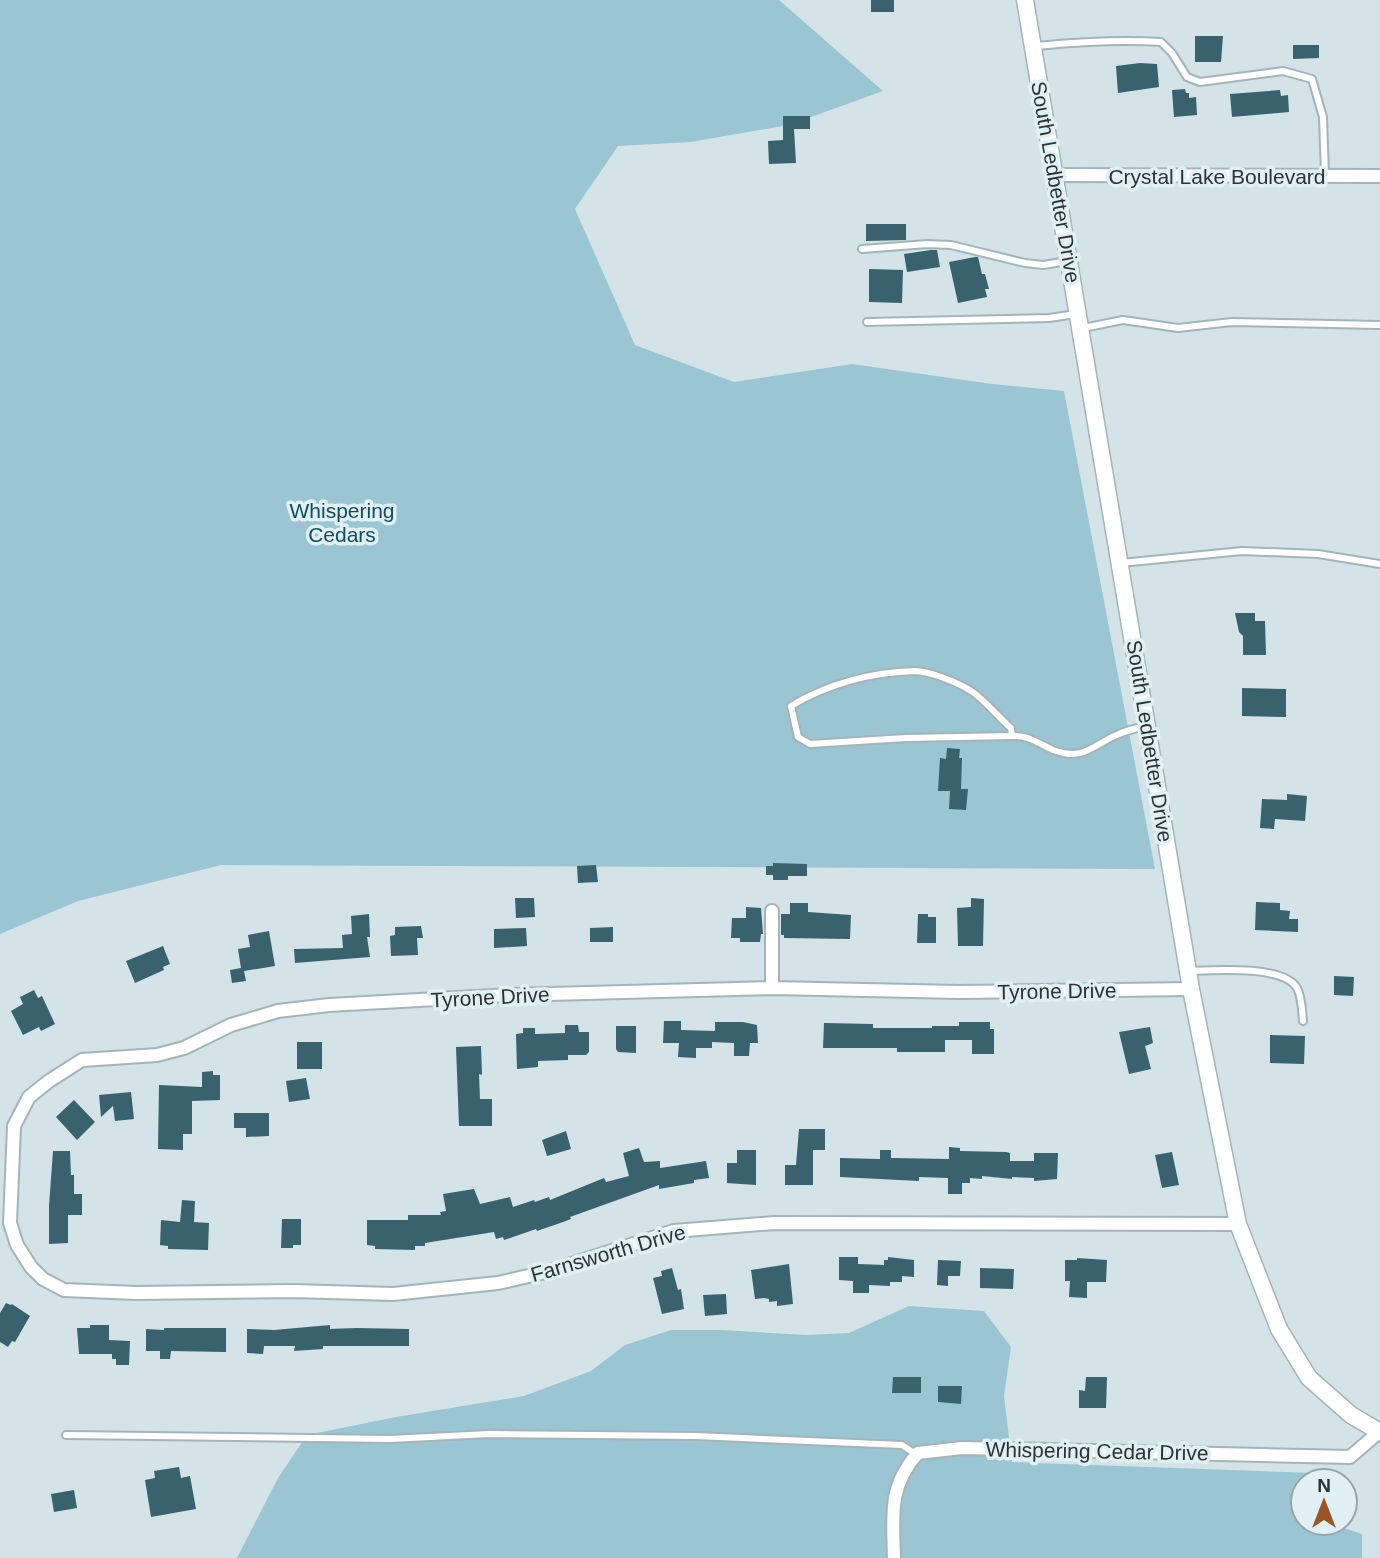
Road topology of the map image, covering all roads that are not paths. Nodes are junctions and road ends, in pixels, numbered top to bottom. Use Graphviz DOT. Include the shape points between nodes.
graph roads {
  1 [pos="1025,0"];
  2 [pos="1033,46"];
  3 [pos="1055,175"];
  4 [pos="1325,176"];
  5 [pos="1380,176"];
  6 [pos="862,249"];
  7 [pos="1069,261"];
  8 [pos="1079,321"];
  9 [pos="867,322"];
  10 [pos="1380,325"];
  11 [pos="1120,563"];
  12 [pos="1380,564"];
  13 [pos="1147,724"];
  14 [pos="1012,736"];
  15 [pos="772,911"];
  16 [pos="1188,971"];
  17 [pos="772,988"];
  18 [pos="1191,989"];
  19 [pos="1303,1021"];
  20 [pos="1238,1224"];
  21 [pos="64,1290"];
  22 [pos="1380,1432"];
  23 [pos="66,1434"];
  24 [pos="917,1455"];
  25 [pos="894,1558"];
  1 -- 2 [label="street, South Ledbetter Drive"];
  2 -- 3 [label="street, South Ledbetter Drive"];
  2 -- 4 [label="lane" via="1161,42 1187,77 1200,82 1283,71 1312,79 1323,117"];
  3 -- 4 [label="street, Crystal Lake Boulevard"];
  3 -- 7 [label="street, South Ledbetter Drive"];
  4 -- 5 [label="street, Crystal Lake Boulevard"];
  6 -- 7 [label="lane" via="951,245 1025,263"];
  7 -- 8 [label="street, South Ledbetter Drive"];
  8 -- 9 [label="lane"];
  8 -- 10 [label="lane" via="1123,320 1178,328 1232,322"];
  8 -- 11 [label="street, South Ledbetter Drive"];
  11 -- 12 [label="lane" via="1242,551 1318,554"];
  11 -- 13 [label="street, South Ledbetter Drive"];
  13 -- 14 [label="lane" via="1082,754 1053,750 1025,735"];
  13 -- 16 [label="street, South Ledbetter Drive"];
  14 -- 14 [label="lane" via="810,744 798,737 791,706 850,680 918,671 973,692 1011,728"];
  15 -- 17 [label="street"];
  16 -- 18 [label="street, South Ledbetter Drive"];
  16 -- 19 [label="lane" via="1278,975 1299,990"];
  17 -- 18 [label="street, Tyrone Drive" via="959,992"];
  17 -- 21 [label="street, Tyrone Drive" via="316,1006 242,1021 184,1048 156,1055 82,1060 29,1097 14,1126 10,1223 31,1267"];
  18 -- 20 [label="street, South Ledbetter Drive"];
  20 -- 21 [label="street, Farnsworth Drive" via="775,1223 674,1231 498,1283 393,1294"];
  20 -- 22 [label="street, South Ledbetter Drive" via="1279,1329 1309,1378 1351,1415"];
  22 -- 24 [label="street, Whispering Cedar Drive" via="1350,1457 961,1448"];
  23 -- 24 [label="lane" via="390,1439 489,1434 696,1436 902,1445"];
  24 -- 25 [label="street" via="905,1468 895,1497"];
}
